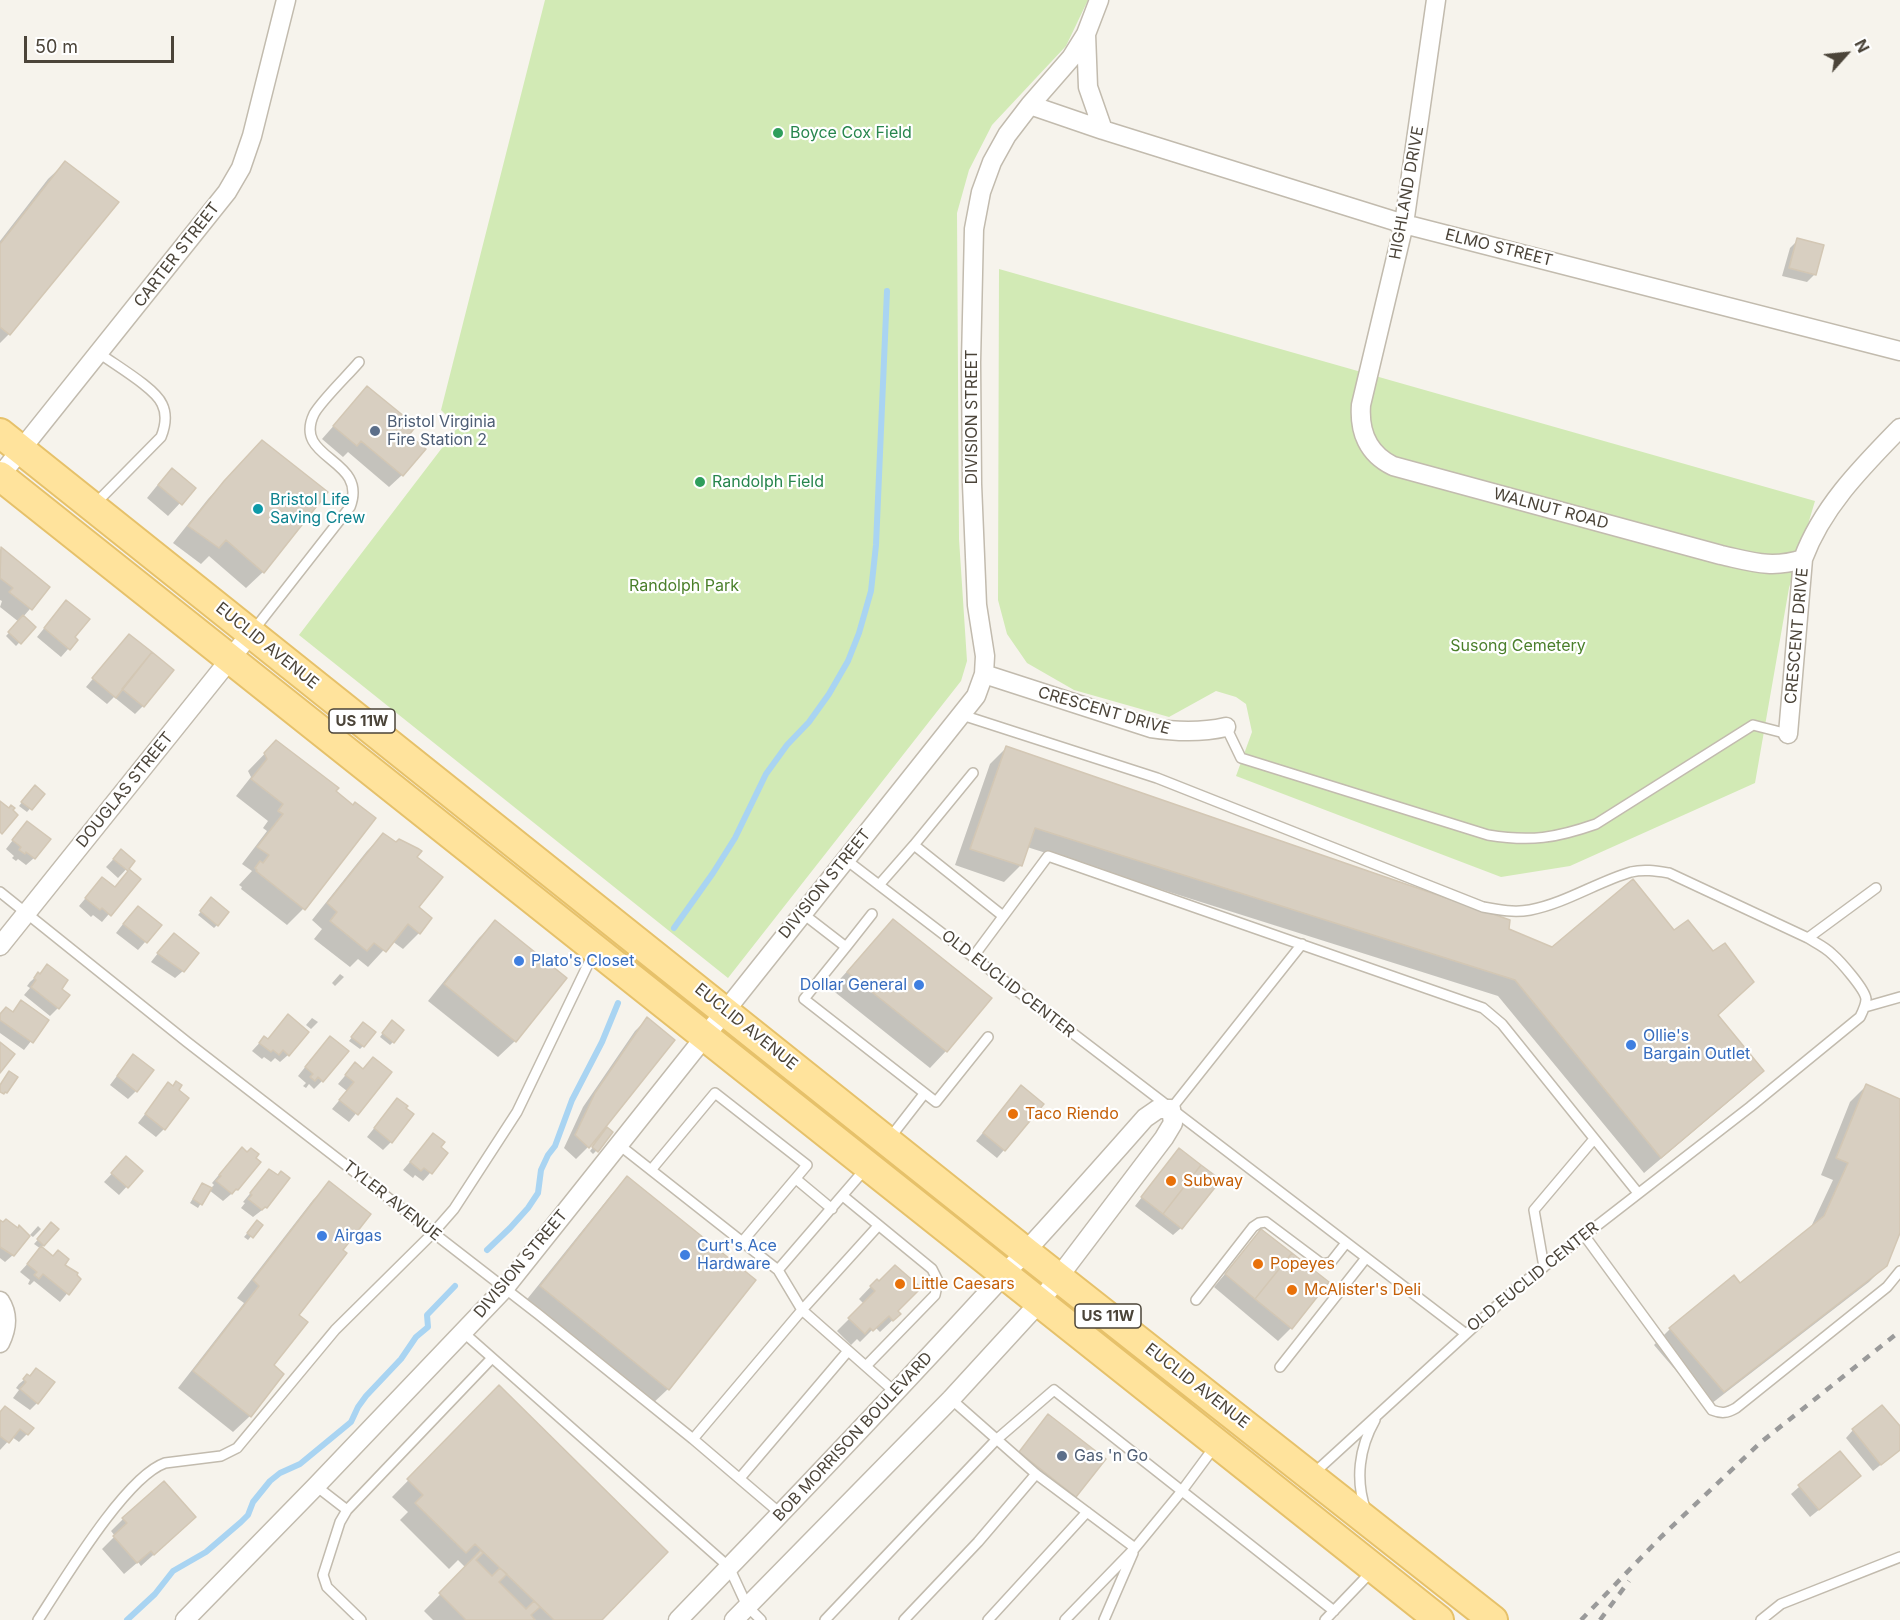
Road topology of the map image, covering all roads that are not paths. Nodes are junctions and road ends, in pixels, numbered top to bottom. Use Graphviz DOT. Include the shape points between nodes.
graph roads {
  1 [pos="286,0"];
  2 [pos="1099,0"];
  3 [pos="1436,0"];
  4 [pos="1086,34"];
  5 [pos="1030,105"];
  6 [pos="1102,130"];
  7 [pos="1404,224"];
  8 [pos="1900,351"];
  9 [pos="99,353"];
  10 [pos="359,362"];
  11 [pos="1366,385"];
  12 [pos="1900,428"];
  13 [pos="11,442"];
  14 [pos="0,476"];
  15 [pos="93,506"];
  16 [pos="1803,559"];
  17 [pos="251,633"];
  18 [pos="230,659"];
  19 [pos="984,674"];
  20 [pos="962,715"];
  21 [pos="1226,727"];
  22 [pos="1788,734"];
  23 [pos="973,773"];
  24 [pos="914,845"];
  25 [pos="845,859"];
  26 [pos="879,885"];
  27 [pos="1876,888"];
  28 [pos="0,892"];
  29 [pos="27,912"];
  30 [pos="802,913"];
  31 [pos="872,914"];
  32 [pos="1004,916"];
  33 [pos="1808,938"];
  34 [pos="1302,944"];
  35 [pos="0,946"];
  36 [pos="846,947"];
  37 [pos="596,950"];
  38 [pos="973,957"];
  39 [pos="1900,997"];
  40 [pos="1865,1006"];
  41 [pos="724,1010"];
  42 [pos="704,1036"];
  43 [pos="988,1037"];
  44 [pos="924,1094"];
  45 [pos="1171,1109"];
  46 [pos="1594,1139"];
  47 [pos="888,1141"];
  48 [pos="618,1144"];
  49 [pos="868,1166"];
  50 [pos="651,1170"];
  51 [pos="796,1179"];
  52 [pos="1638,1193"];
  53 [pos="843,1196"];
  54 [pos="832,1209"];
  55 [pos="878,1226"];
  56 [pos="433,1233"];
  57 [pos="1584,1235"];
  58 [pos="742,1242"];
  59 [pos="1346,1243"];
  60 [pos="1026,1252"];
  61 [pos="1366,1258"];
  62 [pos="1544,1267"];
  63 [pos="778,1270"];
  64 [pos="1900,1271"];
  65 [pos="1004,1275"];
  66 [pos="1058,1276"];
  67 [pos="504,1288"];
  68 [pos="1196,1300"];
  69 [pos="0,1301"];
  70 [pos="1039,1304"];
  71 [pos="802,1310"];
  72 [pos="464,1333"];
  73 [pos="1466,1334"];
  74 [pos="0,1343"];
  75 [pos="848,1351"];
  76 [pos="492,1358"];
  77 [pos="866,1366"];
  78 [pos="1280,1367"];
  79 [pos="895,1392"];
  80 [pos="951,1399"];
  81 [pos="1379,1412"];
  82 [pos="693,1439"];
  83 [pos="996,1440"];
  84 [pos="1216,1444"];
  85 [pos="1036,1474"];
  86 [pos="1311,1476"];
  87 [pos="740,1478"];
  88 [pos="316,1486"];
  89 [pos="1181,1492"];
  90 [pos="347,1510"];
  91 [pos="1087,1512"];
  92 [pos="780,1514"];
  93 [pos="1371,1524"];
  94 [pos="1135,1548"];
  95 [pos="1900,1557"];
  96 [pos="729,1567"];
  97 [pos="1374,1569"];
  98 [pos="747,1606"];
  99 [pos="1334,1611"];
  100 [pos="39,1620"];
  101 [pos="185,1620"];
  102 [pos="361,1620"];
  103 [pos="678,1620"];
  104 [pos="734,1620"];
  105 [pos="761,1620"];
  106 [pos="825,1620"];
  107 [pos="904,1620"];
  108 [pos="988,1620"];
  109 [pos="1065,1620"];
  110 [pos="1104,1620"];
  111 [pos="1325,1620"];
  112 [pos="1439,1620"];
  113 [pos="1493,1620"];
  114 [pos="1761,1620"];
  1 -- 9 [label="street, CARTER STREET" via="241,168 227,192"];
  2 -- 4 [label="street, DIVISION STREET"];
  3 -- 7 [label="street, HIGHLAND DRIVE"];
  4 -- 5 [label="street, DIVISION STREET" via="1071,58"];
  4 -- 6 [label="street" via="1088,87"];
  5 -- 6 [label="street, ELMO STREET"];
  5 -- 19 [label="street, DIVISION STREET" via="992,162 974,229 972,484"];
  6 -- 7 [label="street, ELMO STREET"];
  7 -- 8 [label="street, ELMO STREET"];
  7 -- 11 [label="street, HIGHLAND DRIVE"];
  9 -- 13 [label="street, CARTER STREET"];
  9 -- 15 [label="lane" via="155,394 165,414 161,437"];
  10 -- 17 [label="lane" via="315,413 311,425 311,437 317,448 348,475 354,497"];
  11 -- 16 [label="street, WALNUT ROAD" via="1360,422 1364,437 1374,454 1393,466 1721,555 1768,565"];
  12 -- 16 [label="street, CRESCENT DRIVE" via="1828,511 1811,537"];
  13 -- 14 [label="street, CARTER STREET"];
  13 -- 15 [label="main road, EUCLID AVENUE / US 11W"];
  14 -- 18 [label="main road, EUCLID AVENUE / US 11W"];
  15 -- 17 [label="main road, EUCLID AVENUE / US 11W"];
  16 -- 22 [label="street, CRESCENT DRIVE"];
  17 -- 18 [label="street, DOUGLAS STREET"];
  17 -- 41 [label="main road, EUCLID AVENUE / US 11W"];
  18 -- 29 [label="street, DOUGLAS STREET"];
  18 -- 37 [label="main road, EUCLID AVENUE / US 11W"];
  19 -- 20 [label="street, DIVISION STREET" via="976,696"];
  19 -- 21 [label="street, CRESCENT DRIVE" via="1151,728 1178,732"];
  20 -- 25 [label="street, DIVISION STREET"];
  20 -- 33 [label="lane" via="1157,778 1484,907 1528,911 1632,872 1650,870 1669,873"];
  21 -- 22 [label="lane" via="1241,758 1488,835 1517,840 1569,834 1596,824 1753,724"];
  23 -- 24 [label="lane"];
  24 -- 26 [label="lane"];
  24 -- 32 [label="lane"];
  25 -- 26 [label="lane, OLD EUCLID CENTER"];
  25 -- 30 [label="street, DIVISION STREET"];
  26 -- 38 [label="lane, OLD EUCLID CENTER"];
  27 -- 33 [label="lane"];
  28 -- 29 [label="lane, TYLER AVENUE"];
  29 -- 35 [label="street, DOUGLAS STREET"];
  29 -- 56 [label="lane, TYLER AVENUE"];
  30 -- 36 [label="lane"];
  30 -- 41 [label="street, DIVISION STREET"];
  31 -- 36 [label="lane"];
  32 -- 34 [label="lane" via="1048,856"];
  32 -- 38 [label="lane"];
  33 -- 40 [label="lane" via="1834,956 1864,992"];
  34 -- 45 [label="lane"];
  34 -- 46 [label="lane" via="1483,1008 1502,1024"];
  36 -- 44 [label="lane" via="804,999"];
  37 -- 42 [label="main road, EUCLID AVENUE / US 11W"];
  37 -- 56 [label="lane" via="517,1112 454,1209"];
  38 -- 45 [label="lane, OLD EUCLID CENTER"];
  39 -- 40 [label="lane"];
  40 -- 52 [label="lane, OLD EUCLID CENTER" via="1860,1017"];
  41 -- 42 [label="street, DIVISION STREET"];
  41 -- 47 [label="main road, EUCLID AVENUE / US 11W"];
  42 -- 48 [label="street, DIVISION STREET"];
  42 -- 49 [label="main road, EUCLID AVENUE / US 11W"];
  43 -- 44 [label="lane" via="936,1102"];
  44 -- 47 [label="lane"];
  45 -- 59 [label="lane, OLD EUCLID CENTER"];
  45 -- 60 [label="street" via="1158,1109 1145,1118"];
  45 -- 66 [label="street" via="1173,1123 1164,1138"];
  46 -- 52 [label="lane"];
  46 -- 62 [label="lane" via="1534,1210"];
  47 -- 60 [label="main road, EUCLID AVENUE / US 11W"];
  48 -- 50 [label="lane"];
  48 -- 67 [label="street, DIVISION STREET"];
  49 -- 53 [label="lane"];
  49 -- 65 [label="main road, EUCLID AVENUE / US 11W"];
  50 -- 51 [label="lane" via="715,1093 807,1164"];
  50 -- 58 [label="lane"];
  51 -- 54 [label="lane"];
  51 -- 58 [label="lane"];
  52 -- 57 [label="lane, OLD EUCLID CENTER"];
  53 -- 54 [label="lane"];
  53 -- 55 [label="lane"];
  54 -- 63 [label="lane"];
  55 -- 71 [label="lane"];
  55 -- 77 [label="lane" via="932,1269 938,1281 935,1295"];
  56 -- 67 [label="lane, TYLER AVENUE"];
  56 -- 100 [label="lane" via="335,1330 237,1448 221,1456 165,1463 142,1477 104,1521"];
  57 -- 62 [label="lane, OLD EUCLID CENTER"];
  57 -- 64 [label="lane" via="1712,1410 1719,1413 1736,1408 1887,1287"];
  58 -- 63 [label="lane"];
  59 -- 61 [label="lane, OLD EUCLID CENTER"];
  59 -- 68 [label="lane" via="1331,1262 1322,1264 1266,1222 1259,1223"];
  60 -- 65 [label="street, BOB MORRISON BOULEVARD"];
  60 -- 66 [label="main road, EUCLID AVENUE / US 11W"];
  61 -- 73 [label="lane, OLD EUCLID CENTER"];
  61 -- 78 [label="lane"];
  62 -- 73 [label="lane, OLD EUCLID CENTER"];
  63 -- 71 [label="lane"];
  65 -- 70 [label="main road, EUCLID AVENUE / US 11W"];
  65 -- 79 [label="street, BOB MORRISON BOULEVARD"];
  66 -- 70 [label="street"];
  66 -- 86 [label="main road, EUCLID AVENUE / US 11W"];
  67 -- 72 [label="street, DIVISION STREET"];
  67 -- 82 [label="lane, TYLER AVENUE"];
  69 -- 74 [label="street" via="7,1317"];
  70 -- 80 [label="street"];
  70 -- 84 [label="main road, EUCLID AVENUE / US 11W"];
  71 -- 75 [label="lane"];
  71 -- 82 [label="lane"];
  72 -- 76 [label="lane"];
  72 -- 88 [label="street, DIVISION STREET"];
  73 -- 81 [label="lane"];
  75 -- 77 [label="lane"];
  75 -- 87 [label="lane"];
  76 -- 90 [label="lane"];
  76 -- 96 [label="lane"];
  77 -- 79 [label="lane"];
  79 -- 92 [label="street, BOB MORRISON BOULEVARD"];
  80 -- 83 [label="lane"];
  80 -- 98 [label="street"];
  81 -- 86 [label="lane"];
  81 -- 93 [label="lane" via="1365,1442 1359,1473"];
  82 -- 87 [label="lane, TYLER AVENUE"];
  83 -- 85 [label="lane"];
  83 -- 89 [label="lane" via="1054,1390"];
  83 -- 106 [label="lane"];
  84 -- 89 [label="lane"];
  84 -- 97 [label="main road, EUCLID AVENUE / US 11W"];
  85 -- 91 [label="lane"];
  85 -- 107 [label="lane"];
  86 -- 93 [label="main road, EUCLID AVENUE / US 11W"];
  87 -- 92 [label="lane, TYLER AVENUE"];
  88 -- 90 [label="lane"];
  88 -- 101 [label="street, DIVISION STREET"];
  89 -- 94 [label="lane"];
  89 -- 99 [label="lane"];
  90 -- 102 [label="lane" via="323,1575 327,1587"];
  91 -- 94 [label="lane"];
  91 -- 108 [label="lane"];
  92 -- 96 [label="street, BOB MORRISON BOULEVARD"];
  93 -- 113 [label="main road, EUCLID AVENUE / US 11W"];
  94 -- 109 [label="lane"];
  94 -- 110 [label="lane"];
  95 -- 114 [label="lane" via="1781,1604"];
  96 -- 98 [label="lane"];
  96 -- 103 [label="street, BOB MORRISON BOULEVARD"];
  97 -- 99 [label="lane"];
  97 -- 112 [label="main road, EUCLID AVENUE / US 11W"];
  98 -- 104 [label="street"];
  98 -- 105 [label="lane"];
  99 -- 111 [label="lane"];
}
